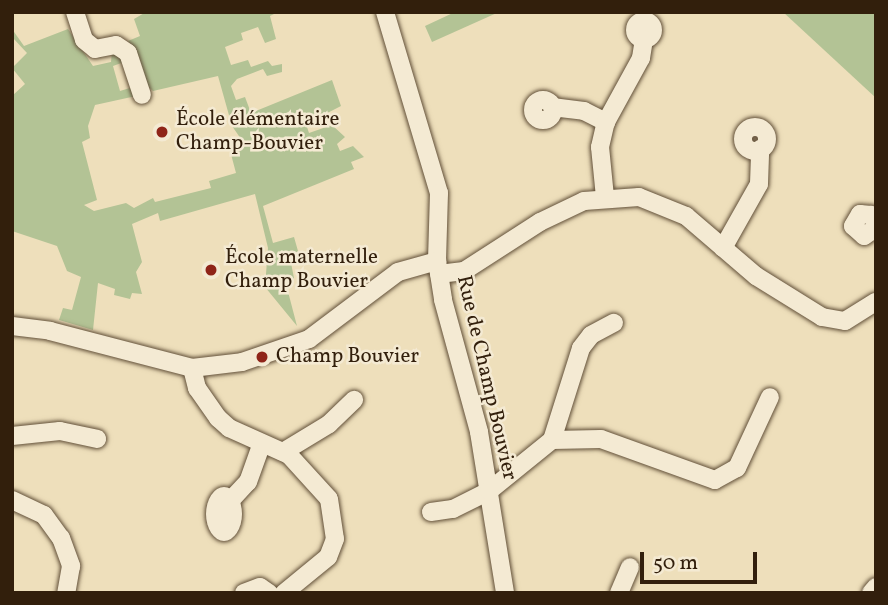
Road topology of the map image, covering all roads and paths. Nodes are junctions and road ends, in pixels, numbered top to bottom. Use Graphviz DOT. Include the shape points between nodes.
graph roads {
  1 [pos="75,12"];
  2 [pos="386,12"];
  3 [pos="644,39"];
  4 [pos="142,95"];
  5 [pos="552,107"];
  6 [pos="606,122"];
  7 [pos="760,149"];
  8 [pos="605,197"];
  9 [pos="876,222"];
  10 [pos="876,228"];
  11 [pos="723,248"];
  12 [pos="438,267"];
  13 [pos="876,302"];
  14 [pos="614,323"];
  15 [pos="12,326"];
  16 [pos="192,368"];
  17 [pos="770,397"];
  18 [pos="354,400"];
  19 [pos="12,436"];
  20 [pos="97,439"];
  21 [pos="551,440"];
  22 [pos="262,443"];
  23 [pos="283,452"];
  24 [pos="489,491"];
  25 [pos="12,500"];
  26 [pos="230,501"];
  27 [pos="431,512"];
  28 [pos="630,567"];
  29 [pos="876,587"];
  30 [pos="66,593"];
  31 [pos="244,593"];
  32 [pos="269,593"];
  33 [pos="284,593"];
  34 [pos="505,593"];
  35 [pos="619,593"];
  36 [pos="872,593"];
  1 -- 4 [label="street" via="84,40 94,49 116,44 128,53"];
  2 -- 12 [label="street, Rue de Champ Bouvier" via="439,193"];
  3 -- 6 [label="street" via="640,58"];
  5 -- 6 [label="street" via="574,108"];
  6 -- 8 [label="street" via="600,147"];
  7 -- 11 [label="street" via="759,184"];
  8 -- 11 [label="street" via="639,197 668,205"];
  8 -- 12 [label="street" via="540,222 464,271"];
  9 -- 10 [label="street" via="864,213 853,226 864,236"];
  11 -- 13 [label="street" via="793,302 832,321 845,321"];
  12 -- 16 [label="street" via="398,272 309,339 262,357"];
  12 -- 24 [label="street, Rue de Champ Bouvier"];
  14 -- 21 [label="street" via="591,335 581,348"];
  15 -- 16 [label="street" via="50,331"];
  16 -- 22 [label="street" via="197,388 218,418"];
  17 -- 21 [label="street" via="737,468 715,480 601,439"];
  18 -- 23 [label="street" via="329,424"];
  19 -- 20 [label="street" via="60,431"];
  21 -- 24 [label="street"];
  22 -- 23 [label="street"];
  22 -- 26 [label="street" via="248,481"];
  23 -- 33 [label="street" via="329,499 335,539 317,570"];
  24 -- 27 [label="street" via="453,509"];
  24 -- 34 [label="street, Rue de Champ Bouvier"];
  25 -- 30 [label="street" via="44,516 61,538 71,566"];
  28 -- 35 [label="street"];
  29 -- 36 [label="street"];
  31 -- 32 [label="street" via="260,587"];
}
